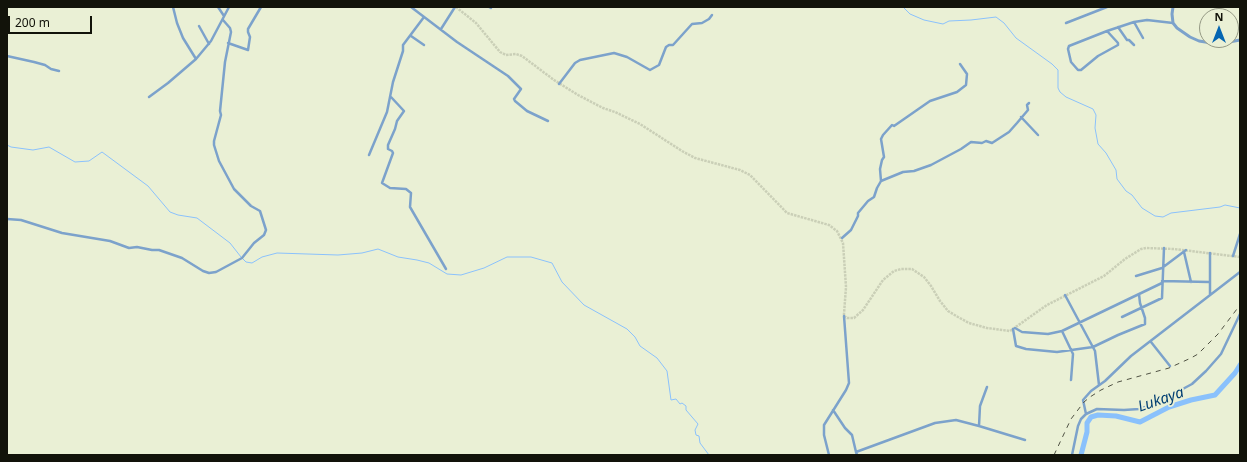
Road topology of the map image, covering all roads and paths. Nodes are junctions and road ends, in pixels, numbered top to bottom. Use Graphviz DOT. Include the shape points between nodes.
graph roads {
  1 [pos="173,7"];
  2 [pos="218,7"];
  3 [pos="229,7"];
  4 [pos="261,7"];
  5 [pos="411,7"];
  6 [pos="455,7"];
  7 [pos="1107,7"];
  8 [pos="1173,7"];
  9 [pos="712,15"];
  10 [pos="225,17"];
  11 [pos="424,17"];
  12 [pos="223,20"];
  13 [pos="1134,22"];
  14 [pos="1066,23"];
  15 [pos="1173,23"];
  16 [pos="200,26"];
  17 [pos="1118,27"];
  18 [pos="441,29"];
  19 [pos="1108,31"];
  20 [pos="411,36"];
  21 [pos="1143,38"];
  22 [pos="1199,40"];
  23 [pos="228,43"];
  24 [pos="209,44"];
  25 [pos="1134,45"];
  26 [pos="424,46"];
  27 [pos="7,56"];
  28 [pos="196,59"];
  29 [pos="960,64"];
  30 [pos="59,71"];
  31 [pos="559,84"];
  32 [pos="148,97"];
  33 [pos="391,97"];
  34 [pos="1029,103"];
  35 [pos="1021,117"];
  36 [pos="548,122"];
  37 [pos="1038,135"];
  38 [pos="369,155"];
  39 [pos="881,181"];
  40 [pos="7,219"];
  41 [pos="1240,234"];
  42 [pos="842,238"];
  43 [pos="1164,248"];
  44 [pos="1210,253"];
  45 [pos="1233,256"];
  46 [pos="1162,268"];
  47 [pos="446,269"];
  48 [pos="1240,272"];
  49 [pos="1136,276"];
  50 [pos="1162,282"];
  51 [pos="1191,282"];
  52 [pos="1209,282"];
  53 [pos="1139,294"];
  54 [pos="1210,294"];
  55 [pos="1065,295"];
  56 [pos="1142,308"];
  57 [pos="1240,314"];
  58 [pos="844,316"];
  59 [pos="1122,317"];
  60 [pos="1080,323"];
  61 [pos="1062,331"];
  62 [pos="1150,342"];
  63 [pos="1093,347"];
  64 [pos="1071,350"];
  65 [pos="1170,366"];
  66 [pos="1071,380"];
  67 [pos="1099,385"];
  68 [pos="987,387"];
  69 [pos="833,410"];
  70 [pos="1086,414"];
  71 [pos="979,426"];
  72 [pos="1024,440"];
  73 [pos="856,453"];
  74 [pos="829,455"];
  75 [pos="1072,455"];
  1 -- 28 [label="street" via="183,38"];
  2 -- 10 [label="street"];
  3 -- 10 [label="street"];
  4 -- 23 [label="street" via="248,29 248,50"];
  5 -- 11 [label="street"];
  6 -- 18 [label="street"];
  7 -- 14 [label="street"];
  8 -- 15 [label="street"];
  9 -- 31 [label="street" via="702,23 692,24 673,46 666,47 659,65 650,70 614,53 580,60"];
  10 -- 12 [label="street"];
  11 -- 18 [label="street"];
  11 -- 20 [label="street"];
  12 -- 23 [label="street" via="230,28"];
  12 -- 24 [label="street"];
  13 -- 15 [label="street" via="1147,20"];
  13 -- 17 [label="street"];
  13 -- 21 [label="street"];
  15 -- 22 [label="street" via="1190,37"];
  16 -- 24 [label="street"];
  17 -- 19 [label="street"];
  17 -- 25 [label="street"];
  18 -- 36 [label="street" via="510,78 521,89 514,98 515,101"];
  19 -- 19 [label="street" via="1068,47 1071,62 1078,70 1118,45"];
  20 -- 26 [label="street"];
  20 -- 33 [label="street" via="403,46 404,51"];
  23 -- 40 [label="street" via="221,115 214,145 219,161 236,191 260,212 266,232 242,258 209,273 160,250 129,248 110,241 62,233 21,220"];
  24 -- 28 [label="street"];
  27 -- 30 [label="street"];
  28 -- 32 [label="street"];
  29 -- 39 [label="street" via="967,74 966,85 957,92 930,101 892,125 883,134"];
  33 -- 38 [label="street"];
  33 -- 47 [label="street" via="404,110 388,145 388,149 393,153 382,183 390,188 406,189 411,193 410,207"];
  34 -- 35 [label="street" via="1028,110"];
  35 -- 37 [label="street"];
  35 -- 39 [label="street" via="1009,132 992,142 972,142 931,165"];
  39 -- 42 [label="street" via="874,196 858,213 851,230"];
  41 -- 45 [label="street"];
  43 -- 46 [label="street"];
  44 -- 52 [label="street"];
  46 -- 49 [label="street"];
  46 -- 50 [label="street"];
  46 -- 51 [label="street" via="1185,251"];
  48 -- 54 [label="street"];
  50 -- 51 [label="street"];
  50 -- 53 [label="street"];
  50 -- 56 [label="street" via="1161,299"];
  51 -- 52 [label="street"];
  52 -- 54 [label="street"];
  53 -- 56 [label="street"];
  53 -- 60 [label="street"];
  54 -- 62 [label="street"];
  55 -- 60 [label="street"];
  56 -- 59 [label="street"];
  56 -- 63 [label="street" via="1145,324"];
  57 -- 70 [label="street" via="1221,354 1192,384 1144,408 1096,409"];
  58 -- 69 [label="street" via="849,383"];
  60 -- 61 [label="street"];
  60 -- 63 [label="street"];
  61 -- 64 [label="street"];
  61 -- 64 [label="street" via="1048,334 1014,329 1015,344 1017,347 1044,351"];
  62 -- 65 [label="street"];
  62 -- 67 [label="street"];
  63 -- 64 [label="street"];
  63 -- 67 [label="street" via="1096,352"];
  64 -- 66 [label="street"];
  67 -- 70 [label="street" via="1084,400"];
  68 -- 71 [label="street" via="980,406"];
  69 -- 73 [label="street" via="852,435"];
  69 -- 74 [label="street" via="824,425"];
  70 -- 75 [label="street" via="1078,426"];
  71 -- 72 [label="street"];
  71 -- 73 [label="street" via="956,420 935,423"];
}
